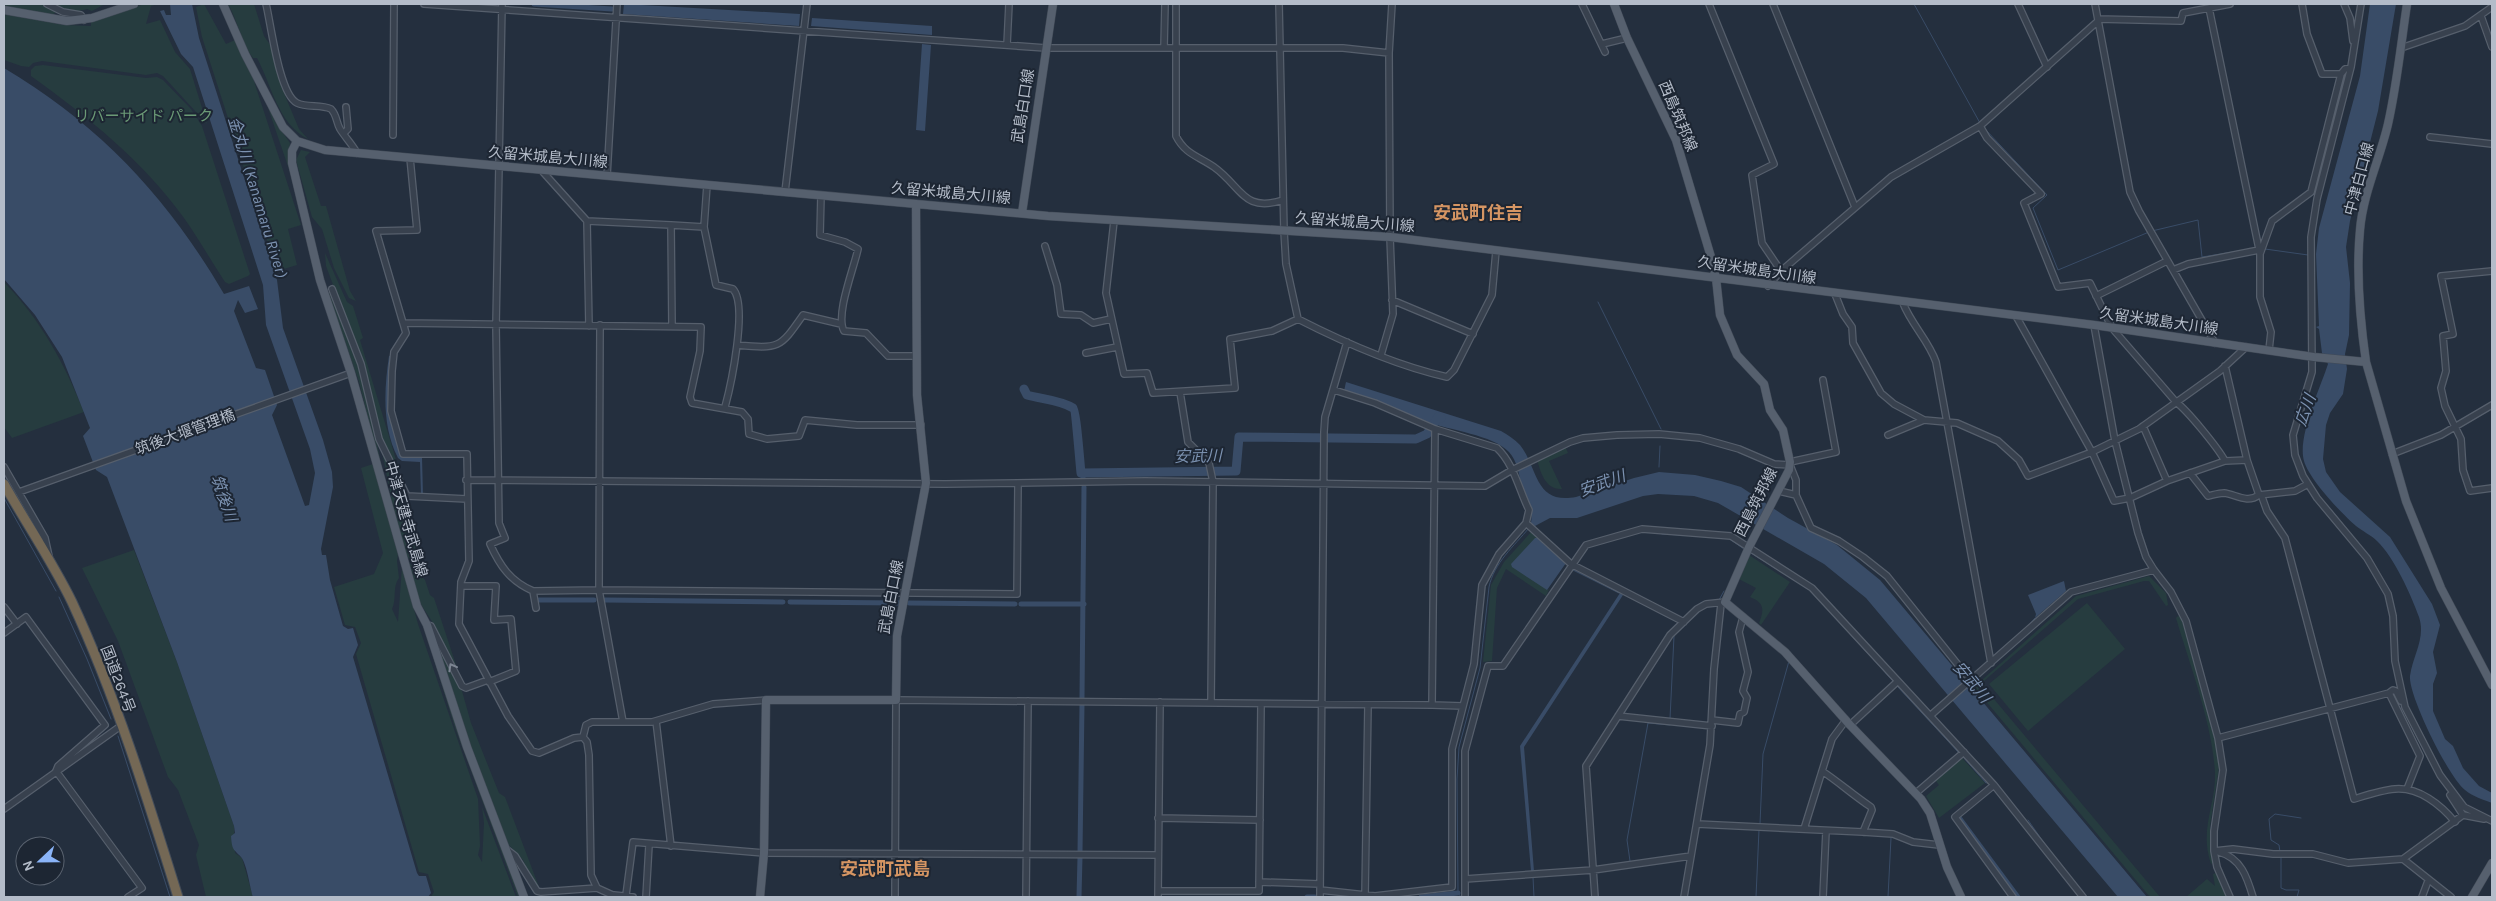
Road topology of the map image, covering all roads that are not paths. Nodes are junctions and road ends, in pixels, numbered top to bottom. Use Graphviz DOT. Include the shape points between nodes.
graph roads {
  1 [pos="47,4"];
  2 [pos="134,4"];
  3 [pos="223,4"];
  4 [pos="266,4"];
  5 [pos="394,4"];
  6 [pos="424,4"];
  7 [pos="617,4"];
  8 [pos="807,4"];
  9 [pos="1010,4"];
  10 [pos="1053,4"];
  11 [pos="1165,4"];
  12 [pos="1176,4"];
  13 [pos="1279,4"];
  14 [pos="1392,4"];
  15 [pos="1582,4"];
  16 [pos="1614,4"];
  17 [pos="1709,4"];
  18 [pos="1773,4"];
  19 [pos="2018,4"];
  20 [pos="2095,4"];
  21 [pos="2230,4"];
  22 [pos="2302,4"];
  23 [pos="2344,4"];
  24 [pos="2360,4"];
  25 [pos="2407,4"];
  26 [pos="502,6"];
  27 [pos="2492,7"];
  28 [pos="2209,8"];
  29 [pos="4,10"];
  30 [pos="2480,16"];
  31 [pos="616,17"];
  32 [pos="84,20"];
  33 [pos="2098,20"];
  34 [pos="804,30"];
  35 [pos="1627,38"];
  36 [pos="1602,44"];
  37 [pos="1007,45"];
  38 [pos="2354,46"];
  39 [pos="2492,47"];
  40 [pos="1046,48"];
  41 [pos="1164,48"];
  42 [pos="1175,48"];
  43 [pos="2401,48"];
  44 [pos="1279,49"];
  45 [pos="1605,52"];
  46 [pos="1390,53"];
  47 [pos="2046,67"];
  48 [pos="2351,67"];
  49 [pos="2342,74"];
  50 [pos="346,107"];
  51 [pos="1980,126"];
  52 [pos="345,132"];
  53 [pos="393,135"];
  54 [pos="2430,137"];
  55 [pos="297,141"];
  56 [pos="2492,144"];
  57 [pos="357,154"];
  58 [pos="410,158"];
  59 [pos="498,166"];
  60 [pos="543,172"];
  61 [pos="607,176"];
  62 [pos="707,185"];
  63 [pos="785,192"];
  64 [pos="821,195"];
  65 [pos="1284,200"];
  66 [pos="916,204"];
  67 [pos="1855,207"];
  68 [pos="1022,213"];
  69 [pos="587,221"];
  70 [pos="1114,221"];
  71 [pos="671,226"];
  72 [pos="704,227"];
  73 [pos="1284,231"];
  74 [pos="1390,237"];
  75 [pos="1045,246"];
  76 [pos="1496,251"];
  77 [pos="2259,252"];
  78 [pos="2167,261"];
  79 [pos="2173,270"];
  80 [pos="1781,271"];
  81 [pos="2492,271"];
  82 [pos="1775,277"];
  83 [pos="1716,278"];
  84 [pos="1768,286"];
  85 [pos="1779,287"];
  86 [pos="332,289"];
  87 [pos="1835,294"];
  88 [pos="2096,296"];
  89 [pos="1392,300"];
  90 [pos="1903,302"];
  91 [pos="2016,316"];
  92 [pos="1111,319"];
  93 [pos="1298,319"];
  94 [pos="404,324"];
  95 [pos="841,324"];
  96 [pos="496,325"];
  97 [pos="600,325"];
  98 [pos="2094,325"];
  99 [pos="589,326"];
  100 [pos="672,326"];
  101 [pos="2112,328"];
  102 [pos="1473,334"];
  103 [pos="1347,342"];
  104 [pos="2215,342"];
  105 [pos="737,345"];
  106 [pos="1117,347"];
  107 [pos="2246,347"];
  108 [pos="2269,350"];
  109 [pos="1086,353"];
  110 [pos="1381,355"];
  111 [pos="917,356"];
  112 [pos="2313,357"];
  113 [pos="2362,362"];
  114 [pos="2225,366"];
  115 [pos="349,374"];
  116 [pos="1823,380"];
  117 [pos="1334,390"];
  118 [pos="1180,392"];
  119 [pos="2176,402"];
  120 [pos="2492,406"];
  121 [pos="724,407"];
  122 [pos="1924,420"];
  123 [pos="1947,422"];
  124 [pos="921,424"];
  125 [pos="2143,426"];
  126 [pos="2456,426"];
  127 [pos="1435,429"];
  128 [pos="1888,435"];
  129 [pos="2114,441"];
  130 [pos="2092,452"];
  131 [pos="2392,454"];
  132 [pos="2247,460"];
  133 [pos="2225,461"];
  134 [pos="1790,463"];
  135 [pos="4,467"];
  136 [pos="1513,469"];
  137 [pos="2190,473"];
  138 [pos="466,480"];
  139 [pos="498,480"];
  140 [pos="2167,480"];
  141 [pos="598,481"];
  142 [pos="1212,481"];
  143 [pos="926,483"];
  144 [pos="4,484"];
  145 [pos="1018,484"];
  146 [pos="2308,484"];
  147 [pos="1323,485"];
  148 [pos="1434,486"];
  149 [pos="2492,488"];
  150 [pos="21,491"];
  151 [pos="1779,491"];
  152 [pos="1796,495"];
  153 [pos="2260,496"];
  154 [pos="2130,498"];
  155 [pos="467,499"];
  156 [pos="1526,523"];
  157 [pos="1749,547"];
  158 [pos="49,559"];
  159 [pos="1571,564"];
  160 [pos="2154,570"];
  161 [pos="461,586"];
  162 [pos="599,590"];
  163 [pos="533,591"];
  164 [pos="906,592"];
  165 [pos="1723,603"];
  166 [pos="4,606"];
  167 [pos="536,608"];
  168 [pos="1743,616"];
  169 [pos="1684,622"];
  170 [pos="17,624"];
  171 [pos="427,624"];
  172 [pos="4,633"];
  173 [pos="1991,663"];
  174 [pos="488,681"];
  175 [pos="1898,681"];
  176 [pos="1970,682"];
  177 [pos="2492,685"];
  178 [pos="2389,693"];
  179 [pos="766,700"];
  180 [pos="896,700"];
  181 [pos="1028,701"];
  182 [pos="1160,702"];
  183 [pos="1211,703"];
  184 [pos="1261,704"];
  185 [pos="1432,704"];
  186 [pos="1321,705"];
  187 [pos="1368,705"];
  188 [pos="1463,706"];
  189 [pos="2405,707"];
  190 [pos="2329,710"];
  191 [pos="1931,715"];
  192 [pos="1618,716"];
  193 [pos="656,721"];
  194 [pos="623,722"];
  195 [pos="1712,723"];
  196 [pos="1848,723"];
  197 [pos="122,725"];
  198 [pos="583,738"];
  199 [pos="2218,738"];
  200 [pos="1964,752"];
  201 [pos="56,771"];
  202 [pos="1822,771"];
  203 [pos="1994,785"];
  204 [pos="2449,788"];
  205 [pos="2407,789"];
  206 [pos="1916,794"];
  207 [pos="4,809"];
  208 [pos="2463,815"];
  209 [pos="1158,818"];
  210 [pos="1260,820"];
  211 [pos="2489,820"];
  212 [pos="2455,822"];
  213 [pos="1697,824"];
  214 [pos="1804,829"];
  215 [pos="1826,831"];
  216 [pos="1864,832"];
  217 [pos="649,845"];
  218 [pos="1939,845"];
  219 [pos="671,846"];
  220 [pos="506,848"];
  221 [pos="2214,851"];
  222 [pos="764,853"];
  223 [pos="895,854"];
  224 [pos="1027,854"];
  225 [pos="1158,855"];
  226 [pos="1691,856"];
  227 [pos="2403,860"];
  228 [pos="2492,863"];
  229 [pos="1593,870"];
  230 [pos="1465,879"];
  231 [pos="2428,881"];
  232 [pos="1259,882"];
  233 [pos="1320,887"];
  234 [pos="597,888"];
  235 [pos="1158,894"];
  236 [pos="524,895"];
  237 [pos="626,895"];
  238 [pos="615,896"];
  239 [pos="1365,896"];
  240 [pos="128,897"];
  241 [pos="178,897"];
  242 [pos="633,897"];
  243 [pos="646,897"];
  244 [pos="760,897"];
  245 [pos="895,897"];
  246 [pos="1026,897"];
  247 [pos="1320,897"];
  248 [pos="1465,897"];
  249 [pos="1595,897"];
  250 [pos="1684,897"];
  251 [pos="1823,897"];
  252 [pos="1961,897"];
  253 [pos="2013,897"];
  254 [pos="2083,897"];
  255 [pos="2230,897"];
  256 [pos="2253,897"];
  257 [pos="2422,897"];
  258 [pos="2451,897"];
  259 [pos="2472,897"];
  1 -- 32 [label="street" via="62,12 81,15"];
  2 -- 32 [label="main road"];
  3 -- 55 [label="main road" via="283,127"];
  4 -- 52 [label="street" via="280,71 291,99 301,105 332,109 339,128"];
  5 -- 53 [label="street"];
  6 -- 26 [label="street"];
  7 -- 31 [label="street"];
  8 -- 34 [label="street"];
  9 -- 37 [label="street"];
  10 -- 40 [label="main road, 武島白口線"];
  11 -- 41 [label="street"];
  12 -- 42 [label="street"];
  13 -- 44 [label="street"];
  14 -- 46 [label="street"];
  15 -- 36 [label="street"];
  16 -- 35 [label="main road, 西島筑邦線"];
  17 -- 80 [label="street" via="1774,164 1752,175 1762,244"];
  18 -- 67 [label="street"];
  19 -- 47 [label="street"];
  20 -- 33 [label="street"];
  21 -- 28 [label="street"];
  22 -- 49 [label="street" via="2306,34 2322,74"];
  23 -- 38 [label="street" via="2350,18"];
  24 -- 38 [label="street"];
  25 -- 43 [label="main road, 中津白口線"];
  26 -- 31 [label="street"];
  26 -- 59 [label="street"];
  27 -- 30 [label="street"];
  28 -- 33 [label="street" via="2183,14 2180,21"];
  28 -- 77 [label="street"];
  29 -- 32 [label="main road" via="43,19"];
  30 -- 39 [label="street"];
  30 -- 43 [label="street" via="2458,29"];
  31 -- 34 [label="street"];
  31 -- 61 [label="street"];
  33 -- 47 [label="street"];
  33 -- 78 [label="street" via="2130,192"];
  34 -- 37 [label="street"];
  34 -- 63 [label="street"];
  35 -- 36 [label="street"];
  35 -- 83 [label="main road, 西島筑邦線" via="1676,140 1696,200"];
  36 -- 45 [label="street"];
  37 -- 40 [label="street"];
  38 -- 48 [label="street"];
  40 -- 41 [label="street"];
  40 -- 68 [label="main road, 武島白口線"];
  41 -- 42 [label="street"];
  42 -- 44 [label="street"];
  42 -- 65 [label="street" via="1176,136 1181,147 1215,168 1246,198 1261,204"];
  43 -- 113 [label="main road, 中津白口線" via="2388,123 2360,229"];
  44 -- 46 [label="street" via="1343,48"];
  44 -- 65 [label="street"];
  46 -- 74 [label="street"];
  47 -- 51 [label="street"];
  48 -- 49 [label="street" via="2344,69"];
  48 -- 112 [label="street" via="2317,199 2311,237"];
  49 -- 77 [label="street" via="2311,192 2272,221"];
  50 -- 52 [label="street" via="348,129"];
  51 -- 67 [label="street" via="1891,177"];
  51 -- 88 [label="street" via="1987,138 2041,194 2024,203 2058,287 2090,283"];
  52 -- 57 [label="street"];
  54 -- 56 [label="street"];
  55 -- 57 [label="main road, 久留米城島大川線" via="325,150"];
  55 -- 115 [label="main road, 中津天建寺武島線" via="292,151 292,163 320,280"];
  57 -- 58 [label="main road, 久留米城島大川線"];
  58 -- 59 [label="main road, 久留米城島大川線"];
  58 -- 94 [label="street" via="417,230 376,231"];
  59 -- 60 [label="main road, 久留米城島大川線"];
  59 -- 96 [label="street"];
  60 -- 61 [label="main road, 久留米城島大川線"];
  60 -- 69 [label="street"];
  61 -- 62 [label="main road, 久留米城島大川線"];
  62 -- 63 [label="main road, 久留米城島大川線"];
  62 -- 72 [label="street"];
  63 -- 64 [label="main road, 久留米城島大川線"];
  64 -- 66 [label="main road, 久留米城島大川線"];
  64 -- 95 [label="street" via="820,234 858,249"];
  65 -- 73 [label="street"];
  66 -- 68 [label="main road, 久留米城島大川線"];
  66 -- 111 [label="main road, 武島白口線"];
  67 -- 80 [label="street"];
  68 -- 70 [label="main road, 久留米城島大川線"];
  69 -- 71 [label="street"];
  69 -- 99 [label="street"];
  70 -- 73 [label="main road, 久留米城島大川線"];
  70 -- 92 [label="street" via="1106,293"];
  71 -- 72 [label="street"];
  71 -- 100 [label="street"];
  72 -- 105 [label="street" via="716,286 733,289 739,303"];
  73 -- 74 [label="main road, 久留米城島大川線"];
  73 -- 93 [label="street"];
  74 -- 76 [label="main road, 久留米城島大川線"];
  74 -- 89 [label="street"];
  75 -- 92 [label="street" via="1057,285 1061,314 1081,315 1092,323"];
  76 -- 83 [label="main road, 久留米城島大川線"];
  76 -- 102 [label="street" via="1492,295"];
  77 -- 79 [label="street" via="2188,264"];
  77 -- 108 [label="street" via="2260,296 2271,332"];
  78 -- 79 [label="street"];
  78 -- 88 [label="street"];
  79 -- 104 [label="street"];
  80 -- 82 [label="street"];
  81 -- 126 [label="street" via="2441,276 2453,334 2442,336 2446,371 2441,388 2445,406"];
  82 -- 84 [label="street"];
  82 -- 85 [label="street"];
  83 -- 84 [label="main road, 久留米城島大川線"];
  83 -- 134 [label="main road, 西島筑邦線" via="1717,300 1727,334 1737,355 1764,384 1770,410 1783,430"];
  84 -- 85 [label="main road, 久留米城島大川線"];
  85 -- 87 [label="main road, 久留米城島大川線"];
  86 -- 155 [label="street" via="360,364 379,439 407,496"];
  87 -- 90 [label="main road, 久留米城島大川線"];
  87 -- 122 [label="street" via="1852,327 1854,344 1881,393"];
  88 -- 101 [label="street"];
  89 -- 102 [label="street"];
  89 -- 110 [label="street" via="1393,314"];
  90 -- 91 [label="main road, 久留米城島大川線"];
  90 -- 123 [label="street" via="1933,353"];
  91 -- 98 [label="main road, 久留米城島大川線"];
  91 -- 130 [label="street"];
  92 -- 106 [label="street"];
  93 -- 103 [label="street"];
  93 -- 118 [label="street" via="1272,331 1230,339 1236,388"];
  94 -- 96 [label="street"];
  94 -- 138 [label="street" via="406,333 394,352 391,411 403,454 467,454"];
  95 -- 105 [label="street" via="803,315 785,341 778,345"];
  95 -- 111 [label="street" via="844,330 866,333 888,356"];
  96 -- 99 [label="street"];
  96 -- 139 [label="street"];
  97 -- 99 [label="street"];
  97 -- 100 [label="street"];
  97 -- 141 [label="street"];
  98 -- 101 [label="main road, 久留米城島大川線"];
  98 -- 129 [label="street"];
  100 -- 121 [label="street" via="701,327 700,350 690,397 692,403"];
  101 -- 104 [label="main road, 久留米城島大川線"];
  101 -- 119 [label="street"];
  102 -- 110 [label="street" via="1447,377"];
  103 -- 110 [label="street"];
  103 -- 117 [label="street"];
  104 -- 107 [label="main road, 久留米城島大川線"];
  105 -- 121 [label="street"];
  106 -- 109 [label="street"];
  106 -- 118 [label="street" via="1124,374 1147,372 1154,393"];
  107 -- 108 [label="main road, 久留米城島大川線"];
  107 -- 114 [label="street"];
  108 -- 112 [label="main road, 久留米城島大川線"];
  111 -- 124 [label="main road, 武島白口線"];
  112 -- 113 [label="main road, 久留米城島大川線"];
  112 -- 146 [label="street" via="2310,385 2294,435 2295,455"];
  113 -- 131 [label="main road"];
  114 -- 119 [label="street"];
  114 -- 132 [label="street"];
  115 -- 150 [label="street, 筑後大堰管理橋"];
  115 -- 171 [label="main road, 中津天建寺武島線" via="417,606"];
  116 -- 134 [label="street" via="1836,452"];
  117 -- 127 [label="street" via="1374,402"];
  117 -- 147 [label="street" via="1325,417"];
  118 -- 142 [label="street" via="1188,442 1209,463"];
  119 -- 125 [label="street"];
  119 -- 133 [label="street" via="2186,410"];
  120 -- 126 [label="street"];
  121 -- 124 [label="street" via="742,412 748,419 749,434 767,439 799,436 805,420 857,425"];
  122 -- 123 [label="street"];
  122 -- 128 [label="street"];
  123 -- 130 [label="street" via="1957,423 1998,441 2019,460 2028,476"];
  123 -- 173 [label="street"];
  124 -- 143 [label="main road, 武島白口線"];
  125 -- 129 [label="street"];
  125 -- 140 [label="street"];
  126 -- 131 [label="street"];
  126 -- 149 [label="street" via="2461,440 2464,479 2470,491"];
  127 -- 136 [label="street" via="1497,448"];
  127 -- 148 [label="street"];
  129 -- 130 [label="street"];
  129 -- 154 [label="street"];
  130 -- 154 [label="street" via="2114,502"];
  131 -- 177 [label="main road" via="2406,500 2441,588"];
  132 -- 133 [label="street"];
  132 -- 153 [label="street"];
  133 -- 137 [label="street"];
  134 -- 136 [label="street" via="1774,464 1711,440 1659,434 1583,438"];
  134 -- 151 [label="main road, 西島筑邦線"];
  134 -- 152 [label="street" via="1796,480"];
  135 -- 150 [label="street"];
  136 -- 148 [label="street" via="1485,486"];
  136 -- 156 [label="street" via="1529,510"];
  137 -- 140 [label="street"];
  137 -- 153 [label="street" via="2208,496 2225,493 2235,498"];
  138 -- 139 [label="street"];
  138 -- 155 [label="street"];
  139 -- 141 [label="street"];
  139 -- 163 [label="street" via="498,523 505,538 490,544 499,565 518,584"];
  140 -- 154 [label="street"];
  141 -- 143 [label="street"];
  141 -- 162 [label="street"];
  142 -- 145 [label="street"];
  142 -- 147 [label="street"];
  142 -- 183 [label="street"];
  143 -- 145 [label="street"];
  143 -- 164 [label="main road, 武島白口線"];
  144 -- 158 [label="highway, 国道264号"];
  145 -- 164 [label="street" via="1017,594"];
  146 -- 153 [label="street" via="2295,491"];
  146 -- 189 [label="street" via="2367,558 2388,594 2393,616 2395,660"];
  147 -- 148 [label="street"];
  147 -- 186 [label="street"];
  148 -- 185 [label="street"];
  150 -- 158 [label="street" via="45,538"];
  151 -- 152 [label="street"];
  151 -- 157 [label="main road, 西島筑邦線"];
  152 -- 176 [label="street" via="1811,528 1839,541 1887,576"];
  153 -- 190 [label="street" via="2285,538"];
  154 -- 160 [label="street" via="2138,533"];
  155 -- 161 [label="street" via="469,561"];
  156 -- 159 [label="street"];
  156 -- 188 [label="street" via="1499,554 1482,585 1474,664"];
  157 -- 159 [label="street" via="1726,534 1642,528 1586,545"];
  157 -- 165 [label="main road, 西島筑邦線"];
  157 -- 175 [label="street" via="1812,588"];
  158 -- 197 [label="highway, 国道264号" via="87,636"];
  159 -- 169 [label="street"];
  159 -- 230 [label="street" via="1503,666 1488,666 1465,751"];
  160 -- 173 [label="street" via="2071,592"];
  160 -- 199 [label="street" via="2171,592 2186,621"];
  161 -- 174 [label="street" via="459,624"];
  161 -- 174 [label="street" via="496,586 494,620 511,619 516,670"];
  162 -- 163 [label="street"];
  162 -- 164 [label="street"];
  162 -- 194 [label="street"];
  163 -- 167 [label="street"];
  164 -- 180 [label="main road, 武島白口線" via="897,636"];
  165 -- 168 [label="main road"];
  165 -- 169 [label="street" via="1706,604"];
  165 -- 195 [label="street" via="1714,669"];
  166 -- 170 [label="street"];
  168 -- 195 [label="street" via="1739,632 1748,672 1743,691 1747,698 1744,712 1740,714 1738,723"];
  168 -- 196 [label="main road" via="1785,652"];
  169 -- 192 [label="street" via="1670,635"];
  170 -- 172 [label="street"];
  170 -- 201 [label="street" via="26,617 105,725"];
  174 -- 171 [label="street, one-way" via="466,688 462,686 431,626"];
  171 -- 220 [label="main road, 中津天建寺武島線" via="467,748"];
  173 -- 176 [label="street"];
  174 -- 198 [label="street" via="535,753 574,738"];
  175 -- 191 [label="street"];
  175 -- 196 [label="street"];
  176 -- 191 [label="street"];
  178 -- 189 [label="street" via="2396,691"];
  178 -- 190 [label="street"];
  178 -- 205 [label="street" via="2420,756"];
  179 -- 180 [label="main road"];
  179 -- 193 [label="street" via="713,704"];
  179 -- 222 [label="main road"];
  180 -- 181 [label="street"];
  180 -- 223 [label="street"];
  181 -- 182 [label="street"];
  181 -- 224 [label="street"];
  182 -- 183 [label="street"];
  182 -- 209 [label="street"];
  183 -- 184 [label="street"];
  184 -- 186 [label="street"];
  184 -- 210 [label="street"];
  185 -- 187 [label="street"];
  185 -- 188 [label="street"];
  186 -- 187 [label="street"];
  186 -- 233 [label="street"];
  187 -- 239 [label="street"];
  188 -- 239 [label="street" via="1452,749 1452,887"];
  189 -- 204 [label="street"];
  190 -- 199 [label="street"];
  190 -- 205 [label="street" via="2354,799"];
  191 -- 200 [label="street"];
  192 -- 195 [label="street"];
  192 -- 229 [label="street" via="1586,766"];
  193 -- 194 [label="street"];
  193 -- 219 [label="street"];
  194 -- 198 [label="street" via="588,723"];
  195 -- 213 [label="street"];
  196 -- 202 [label="street" via="1832,739"];
  196 -- 206 [label="main road"];
  197 -- 201 [label="street"];
  197 -- 241 [label="highway, 国道264号"];
  198 -- 234 [label="street" via="589,755 590,871"];
  199 -- 221 [label="street" via="2223,770"];
  200 -- 203 [label="street"];
  200 -- 206 [label="street"];
  201 -- 207 [label="street"];
  201 -- 240 [label="street" via="142,888"];
  202 -- 214 [label="street"];
  202 -- 216 [label="street" via="1870,807 1872,810"];
  203 -- 253 [label="street" via="1955,817"];
  203 -- 254 [label="street"];
  204 -- 208 [label="street"];
  204 -- 211 [label="street" via="2464,807"];
  205 -- 212 [label="street" via="2444,808"];
  206 -- 218 [label="main road" via="1930,813"];
  208 -- 211 [label="street"];
  208 -- 212 [label="street"];
  209 -- 210 [label="street"];
  209 -- 225 [label="street"];
  210 -- 232 [label="street"];
  212 -- 227 [label="street"];
  213 -- 214 [label="street"];
  213 -- 226 [label="street"];
  214 -- 215 [label="street"];
  215 -- 216 [label="street"];
  215 -- 251 [label="street"];
  216 -- 218 [label="street" via="1893,834 1913,842"];
  217 -- 219 [label="street"];
  217 -- 237 [label="street" via="633,842"];
  217 -- 243 [label="street"];
  218 -- 252 [label="main road"];
  219 -- 222 [label="street"];
  220 -- 234 [label="street" via="515,856 536,891"];
  220 -- 236 [label="main road, 中津天建寺武島線"];
  221 -- 227 [label="street" via="2233,849 2313,854 2348,863"];
  221 -- 255 [label="street"];
  221 -- 256 [label="street" via="2230,855 2243,868"];
  222 -- 223 [label="street"];
  222 -- 244 [label="main road"];
  223 -- 224 [label="street"];
  223 -- 245 [label="street"];
  224 -- 225 [label="street"];
  224 -- 246 [label="street"];
  225 -- 235 [label="street"];
  226 -- 229 [label="street"];
  226 -- 250 [label="street"];
  227 -- 231 [label="street"];
  228 -- 259 [label="main road"];
  229 -- 230 [label="street"];
  229 -- 249 [label="street"];
  230 -- 248 [label="street"];
  231 -- 257 [label="street"];
  231 -- 258 [label="street"];
  232 -- 233 [label="street"];
  232 -- 235 [label="street" via="1259,890"];
  233 -- 239 [label="street"];
  233 -- 247 [label="street"];
  234 -- 238 [label="street"];
  237 -- 238 [label="street"];
  237 -- 242 [label="street"];
}
